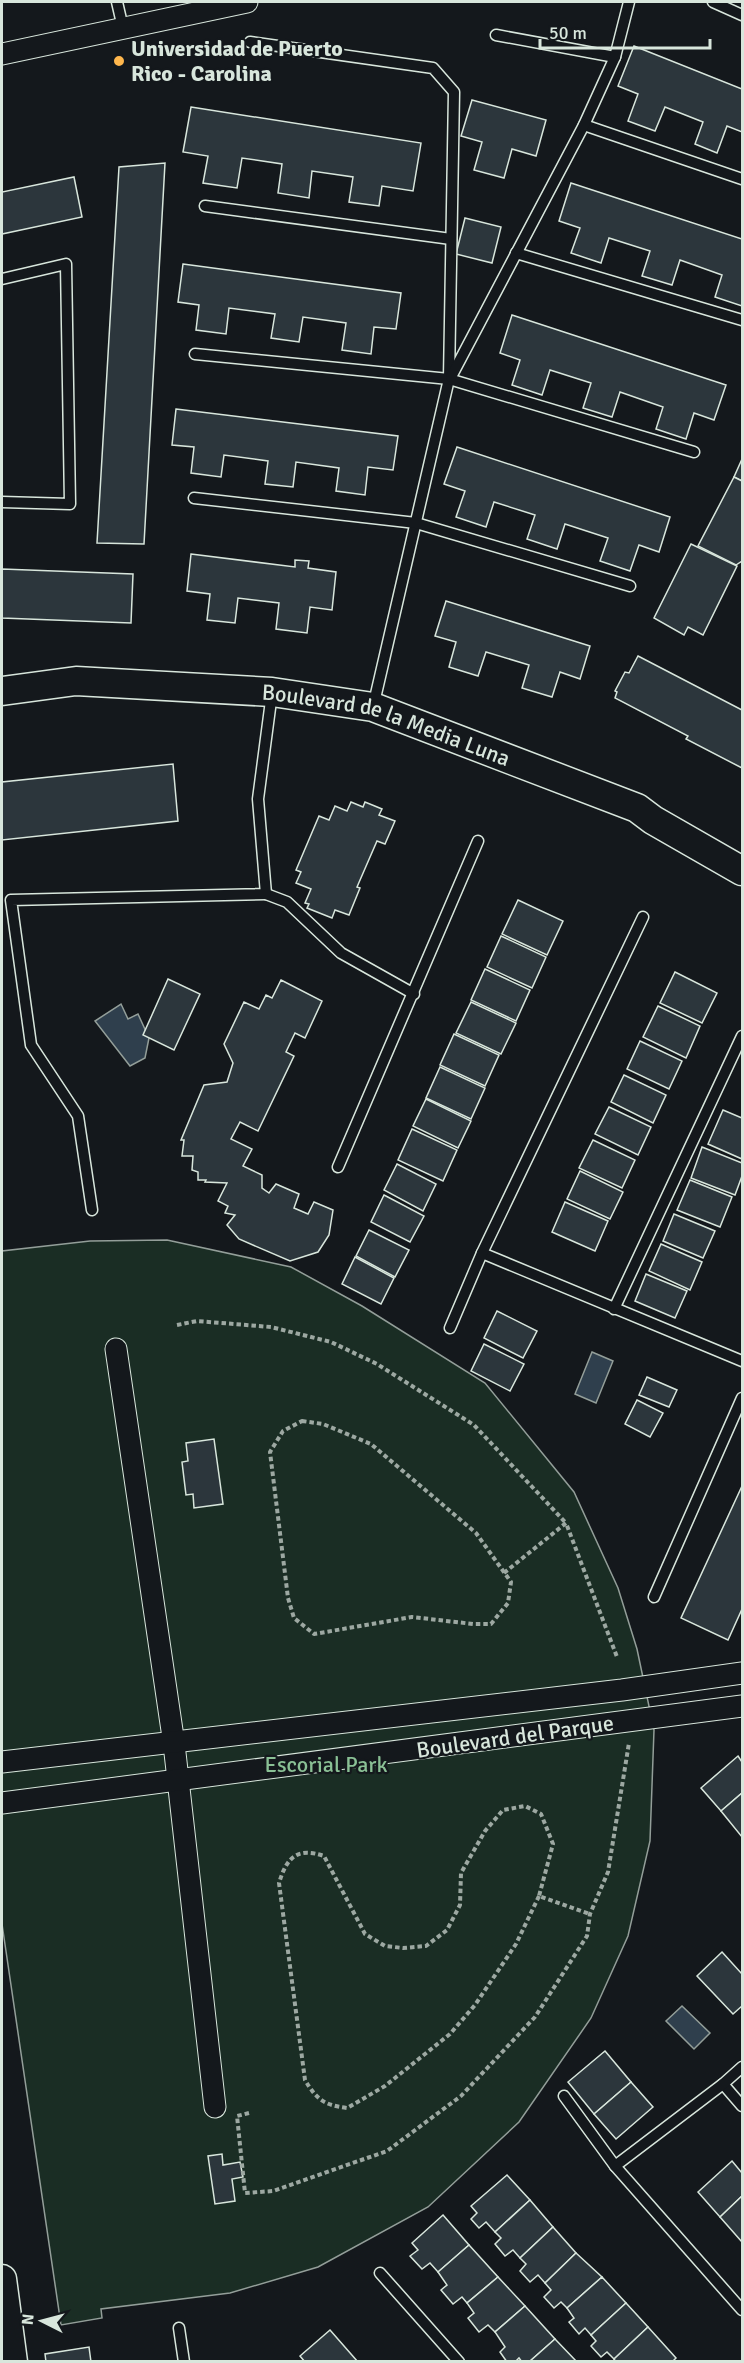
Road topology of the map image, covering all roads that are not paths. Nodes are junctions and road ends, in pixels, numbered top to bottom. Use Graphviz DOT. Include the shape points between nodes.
graph roads {
  1 [pos="117,2"];
  2 [pos="247,2"];
  3 [pos="629,2"];
  4 [pos="712,2"];
  5 [pos="742,15"];
  6 [pos="123,28"];
  7 [pos="496,35"];
  8 [pos="250,42"];
  9 [pos="2,54"];
  10 [pos="615,57"];
  11 [pos="584,125"];
  12 [pos="742,179"];
  13 [pos="205,206"];
  14 [pos="451,238"];
  15 [pos="516,253"];
  16 [pos="2,279"];
  17 [pos="742,320"];
  18 [pos="195,354"];
  19 [pos="449,380"];
  20 [pos="694,452"];
  21 [pos="194,498"];
  22 [pos="2,502"];
  23 [pos="416,523"];
  24 [pos="630,586"];
  25 [pos="2,690"];
  26 [pos="272,692"];
  27 [pos="373,707"];
  28 [pos="478,841"];
  29 [pos="742,871"];
  30 [pos="266,894"];
  31 [pos="643,916"];
  32 [pos="414,994"];
  33 [pos="742,1036"];
  34 [pos="731,1062"];
  35 [pos="742,1066"];
  36 [pos="338,1167"];
  37 [pos="92,1210"];
  38 [pos="482,1254"];
  39 [pos="614,1309"];
  40 [pos="450,1328"];
  41 [pos="116,1349"];
  42 [pos="742,1361"];
  43 [pos="742,1398"];
  44 [pos="654,1597"];
  45 [pos="742,1673"];
  46 [pos="742,1706"];
  47 [pos="174,1743"];
  48 [pos="2,1762"];
  49 [pos="177,1781"];
  50 [pos="2,1803"];
  51 [pos="742,2067"];
  52 [pos="723,2084"];
  53 [pos="564,2096"];
  54 [pos="742,2106"];
  55 [pos="214,2108"];
  56 [pos="615,2166"];
  57 [pos="380,2273"];
  58 [pos="2,2279"];
  59 [pos="742,2310"];
  60 [pos="178,2328"];
  61 [pos="13,2361"];
  62 [pos="184,2361"];
  63 [pos="459,2361"];
  1 -- 6 [label="lane"];
  2 -- 6 [label="street"];
  3 -- 10 [label="lane"];
  4 -- 5 [label="lane"];
  6 -- 9 [label="street"];
  7 -- 10 [label="lane"];
  8 -- 14 [label="lane" via="433,68 454,92"];
  10 -- 11 [label="lane"];
  11 -- 12 [label="lane"];
  11 -- 15 [label="lane"];
  13 -- 14 [label="lane"];
  14 -- 19 [label="lane"];
  15 -- 17 [label="lane"];
  15 -- 19 [label="lane"];
  16 -- 22 [label="lane" via="66,264 70,504"];
  18 -- 19 [label="lane"];
  19 -- 20 [label="lane"];
  19 -- 23 [label="lane"];
  21 -- 23 [label="lane"];
  23 -- 24 [label="lane"];
  23 -- 27 [label="lane"];
  25 -- 26 [label="street, Boulevard de la Media Luna" via="76,681"];
  26 -- 27 [label="street, Boulevard de la Media Luna"];
  26 -- 30 [label="lane" via="258,799"];
  27 -- 29 [label="street, Boulevard de la Media Luna" via="637,808"];
  28 -- 32 [label="lane"];
  30 -- 32 [label="lane" via="287,902 341,953"];
  30 -- 37 [label="lane" via="11,900 31,1045 78,1116"];
  31 -- 38 [label="lane"];
  32 -- 36 [label="lane"];
  33 -- 34 [label="lane"];
  34 -- 35 [label="lane"];
  34 -- 39 [label="lane"];
  38 -- 39 [label="lane"];
  38 -- 40 [label="lane"];
  39 -- 42 [label="lane"];
  41 -- 47 [label="street"];
  43 -- 44 [label="lane"];
  45 -- 47 [label="street, Boulevard del Parque"];
  46 -- 49 [label="street, Boulevard del Parque"];
  47 -- 48 [label="street, Boulevard del Parque"];
  47 -- 49 [label="street"];
  49 -- 50 [label="street, Boulevard del Parque"];
  49 -- 55 [label="street"];
  51 -- 52 [label="lane"];
  52 -- 54 [label="lane"];
  52 -- 56 [label="lane"];
  53 -- 56 [label="lane"];
  56 -- 59 [label="lane"];
  57 -- 63 [label="lane"];
  58 -- 61 [label="street"];
  60 -- 62 [label="lane"];
}
